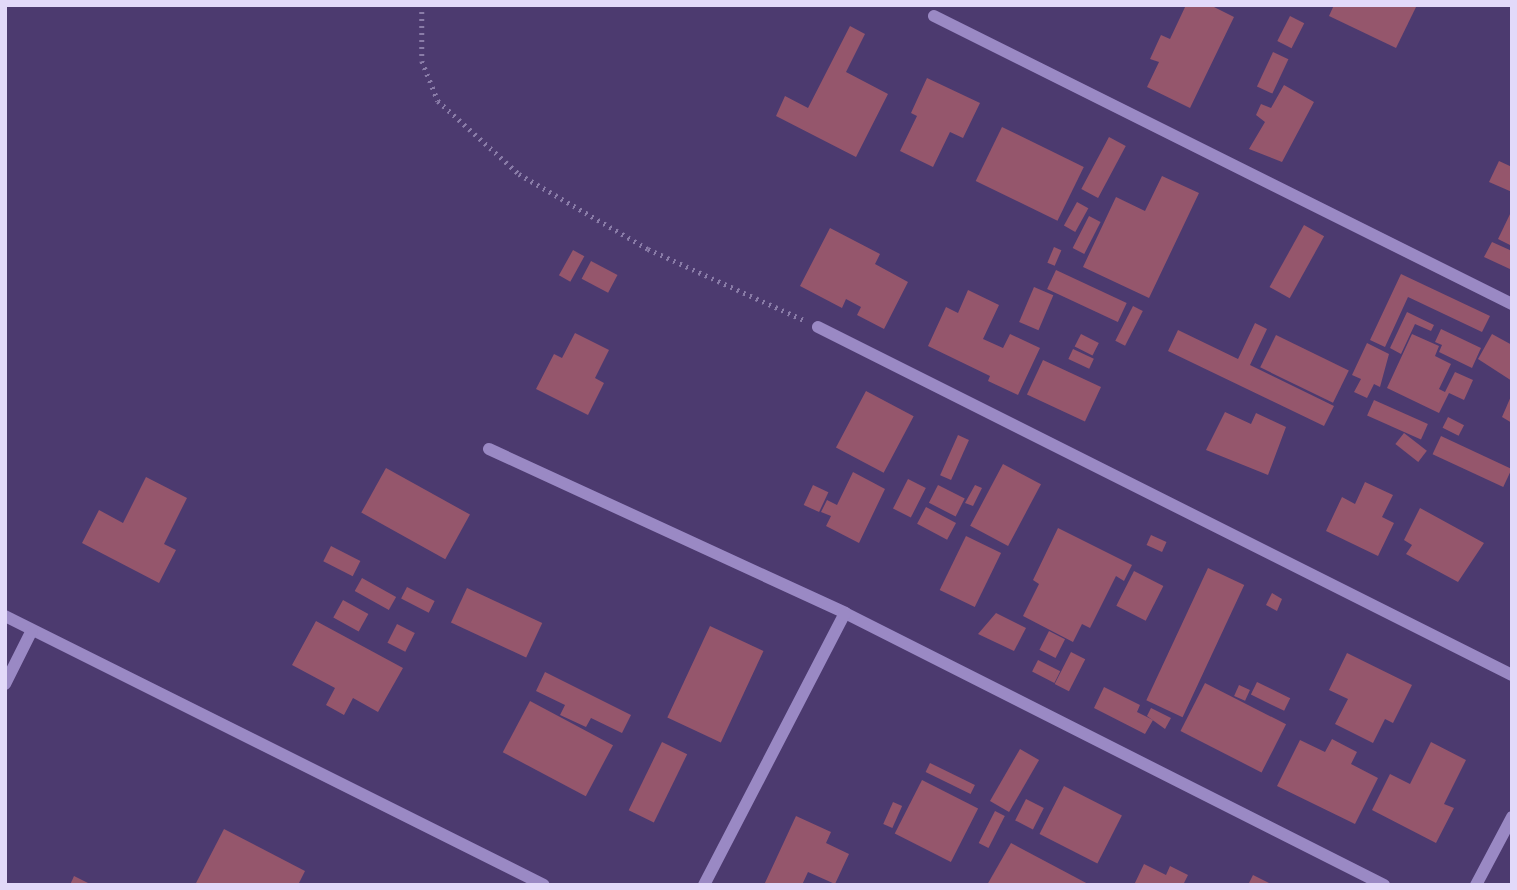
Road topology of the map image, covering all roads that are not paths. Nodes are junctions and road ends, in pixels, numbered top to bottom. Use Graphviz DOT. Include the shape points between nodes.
graph roads {
  1 [pos="934,16"];
  2 [pos="1512,304"];
  3 [pos="818,327"];
  4 [pos="489,449"];
  5 [pos="845,613"];
  6 [pos="5,616"];
  7 [pos="32,630"];
  8 [pos="1512,675"];
  9 [pos="5,684"];
  10 [pos="1512,817"];
  11 [pos="544,885"];
  12 [pos="704,885"];
  13 [pos="1384,885"];
  14 [pos="1476,885"];
  1 -- 2 [label="street"];
  3 -- 8 [label="street"];
  4 -- 5 [label="street"];
  5 -- 12 [label="street"];
  5 -- 13 [label="street"];
  6 -- 7 [label="street"];
  7 -- 9 [label="street"];
  7 -- 11 [label="street"];
  10 -- 14 [label="street"];
}
